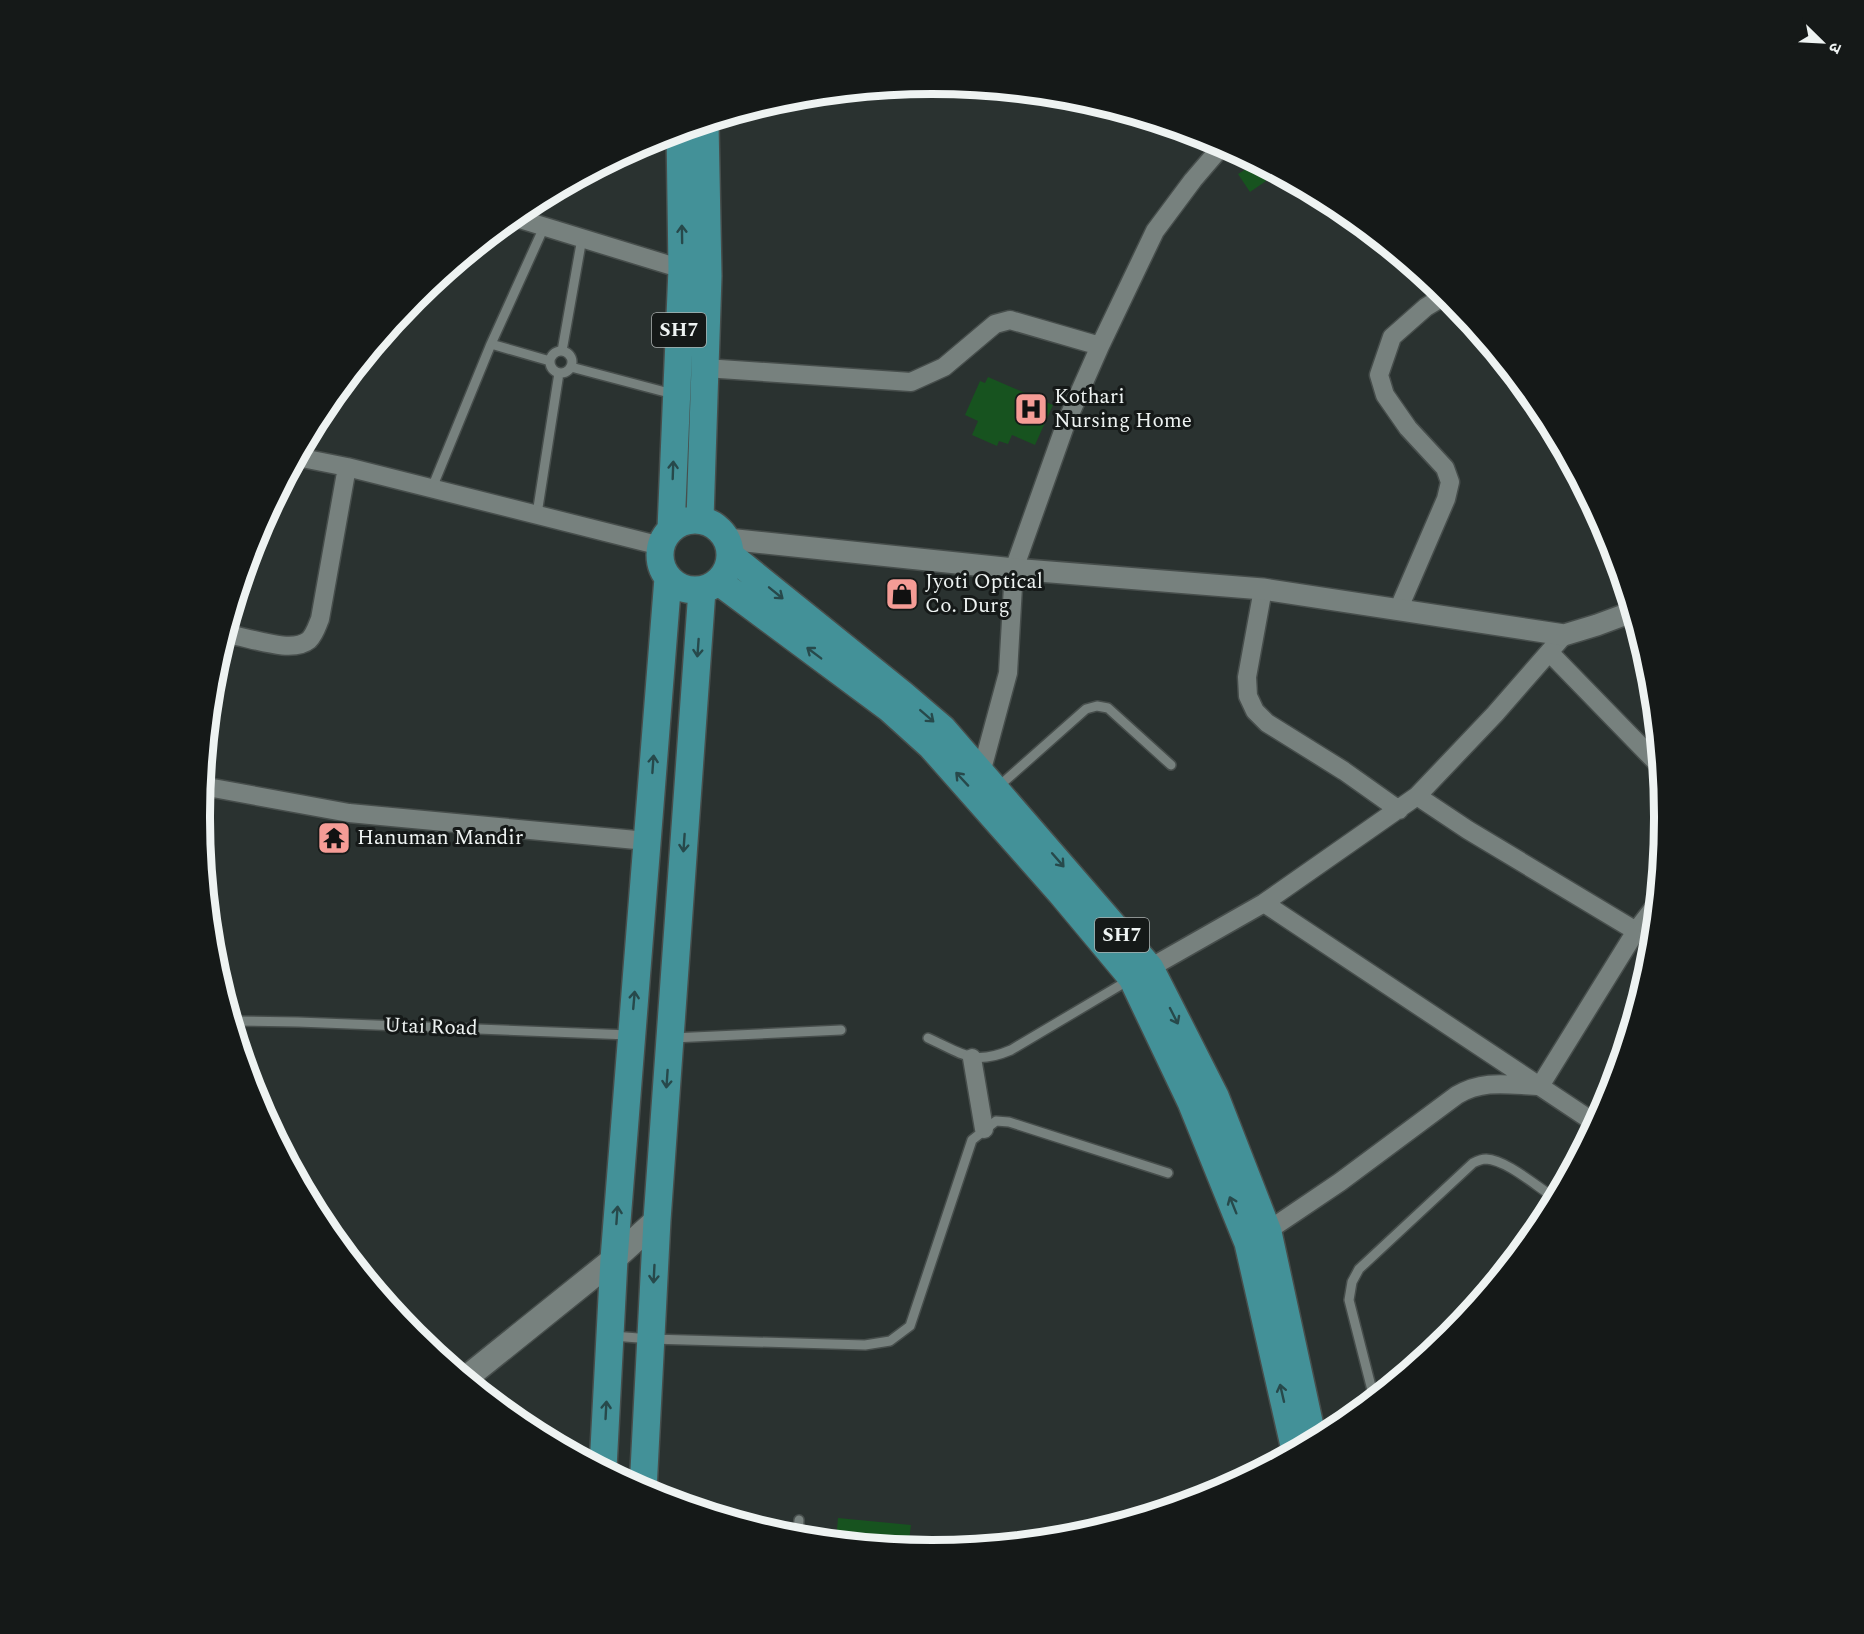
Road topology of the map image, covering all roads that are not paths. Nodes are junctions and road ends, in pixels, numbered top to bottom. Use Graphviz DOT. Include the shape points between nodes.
graph roads {
  1 [pos="705,131"];
  2 [pos="680,140"];
  3 [pos="1216,153"];
  4 [pos="524,221"];
  5 [pos="544,227"];
  6 [pos="582,238"];
  7 [pos="682,269"];
  8 [pos="708,276"];
  9 [pos="1437,301"];
  10 [pos="491,344"];
  11 [pos="1100,346"];
  12 [pos="562,351"];
  13 [pos="550,361"];
  14 [pos="571,367"];
  15 [pos="705,368"];
  16 [pos="560,373"];
  17 [pos="676,395"];
  18 [pos="305,459"];
  19 [pos="347,467"];
  20 [pos="432,488"];
  21 [pos="537,514"];
  22 [pos="700,519"];
  23 [pos="666,537"];
  24 [pos="729,547"];
  25 [pos="1014,569"];
  26 [pos="668,578"];
  27 [pos="710,586"];
  28 [pos="1263,588"];
  29 [pos="1399,608"];
  30 [pos="1625,615"];
  31 [pos="233,635"];
  32 [pos="1564,635"];
  33 [pos="1550,652"];
  34 [pos="1652,757"];
  35 [pos="1171,765"];
  36 [pos="211,788"];
  37 [pos="986,788"];
  38 [pos="1417,796"];
  39 [pos="1399,810"];
  40 [pos="647,841"];
  41 [pos="1264,903"];
  42 [pos="1647,916"];
  43 [pos="1636,931"];
  44 [pos="1141,973"];
  45 [pos="239,1021"];
  46 [pos="841,1030"];
  47 [pos="631,1035"];
  48 [pos="670,1038"];
  49 [pos="928,1038"];
  50 [pos="972,1058"];
  51 [pos="1540,1086"];
  52 [pos="1588,1119"];
  53 [pos="984,1129"];
  54 [pos="1168,1173"];
  55 [pos="1548,1194"];
  56 [pos="657,1220"];
  57 [pos="1258,1237"];
  58 [pos="614,1259"];
  59 [pos="609,1335"];
  60 [pos="651,1339"];
  61 [pos="472,1373"];
  62 [pos="1372,1390"];
  63 [pos="1311,1432"];
  64 [pos="1294,1443"];
  65 [pos="603,1460"];
  66 [pos="644,1479"];
  67 [pos="799,1520"];
  68 [pos="799,1527"];
  1 -- 8 [label="main road, SH7"];
  7 -- 2 [label="main road, SH7, one-way"];
  3 -- 11 [label="street" via="1155,231"];
  4 -- 5 [label="street"];
  5 -- 6 [label="street"];
  5 -- 10 [label="lane"];
  6 -- 7 [label="street"];
  6 -- 12 [label="lane"];
  7 -- 8 [label="street"];
  7 -- 17 [label="main road, SH7"];
  8 -- 15 [label="main road, SH7"];
  9 -- 29 [label="street" via="1392,337 1379,375 1385,395 1408,428 1445,468 1450,482"];
  10 -- 13 [label="lane"];
  10 -- 20 [label="lane"];
  11 -- 15 [label="street" via="1010,320 995,324 944,367 911,382"];
  11 -- 25 [label="street" via="1066,423"];
  12 -- 13 [label="lane" via="556,352"];
  12 -- 14 [label="lane" via="570,357"];
  13 -- 16 [label="lane" via="550,367"];
  14 -- 16 [label="lane"];
  14 -- 17 [label="lane"];
  15 -- 22 [label="main road, SH7"];
  16 -- 21 [label="lane"];
  23 -- 17 [label="main road, SH7, one-way"];
  18 -- 19 [label="street"];
  19 -- 20 [label="street"];
  19 -- 31 [label="street" via="315,634 298,645"];
  20 -- 21 [label="street"];
  21 -- 23 [label="street"];
  22 -- 23 [label="main road" via="684,520"];
  22 -- 24 [label="main road, SH7" via="716,526"];
  23 -- 26 [label="main road, SH7" via="660,562"];
  24 -- 25 [label="street"];
  24 -- 27 [label="main road" via="727,570"];
  24 -- 37 [label="main road, SH7, one-way" via="935,722"];
  25 -- 28 [label="street"];
  25 -- 37 [label="street" via="1008,673"];
  26 -- 27 [label="main road, SH7" via="683,588"];
  40 -- 26 [label="main road, one-way"];
  37 -- 27 [label="main road, SH7, one-way" via="890,709"];
  27 -- 48 [label="main road, one-way"];
  28 -- 29 [label="street"];
  28 -- 39 [label="street" via="1247,677 1248,696 1255,711 1267,723"];
  29 -- 32 [label="street"];
  30 -- 32 [label="street"];
  32 -- 33 [label="street"];
  33 -- 34 [label="street"];
  33 -- 38 [label="street"];
  35 -- 37 [label="lane" via="1108,708 1097,706 1086,709"];
  36 -- 40 [label="street" via="349,813"];
  37 -- 44 [label="main road, SH7"];
  38 -- 39 [label="street"];
  38 -- 43 [label="street"];
  39 -- 41 [label="street"];
  47 -- 40 [label="main road, one-way"];
  41 -- 44 [label="street"];
  41 -- 51 [label="street"];
  42 -- 43 [label="street"];
  43 -- 51 [label="street"];
  44 -- 50 [label="lane" via="1011,1050 991,1058"];
  44 -- 57 [label="main road, SH7" via="1215,1096"];
  45 -- 47 [label="lane, Utai Road"];
  46 -- 48 [label="lane"];
  58 -- 47 [label="main road, one-way"];
  48 -- 56 [label="main road, one-way"];
  49 -- 50 [label="lane"];
  50 -- 53 [label="street"];
  51 -- 52 [label="street"];
  51 -- 57 [label="street" via="1472,1086"];
  53 -- 54 [label="lane" via="996,1121 1009,1122"];
  53 -- 60 [label="lane" via="972,1140 910,1326 890,1341 865,1345"];
  55 -- 62 [label="lane" via="1505,1165 1483,1159 1473,1163 1359,1269 1349,1300"];
  56 -- 58 [label="main road"];
  56 -- 60 [label="main road, one-way"];
  57 -- 63 [label="main road, SH7"];
  64 -- 57 [label="main road, SH7, one-way"];
  58 -- 59 [label="main road"];
  58 -- 61 [label="main road"];
  59 -- 60 [label="lane"];
  65 -- 59 [label="main road, one-way"];
  60 -- 66 [label="main road"];
  67 -- 68 [label="lane"];
}
